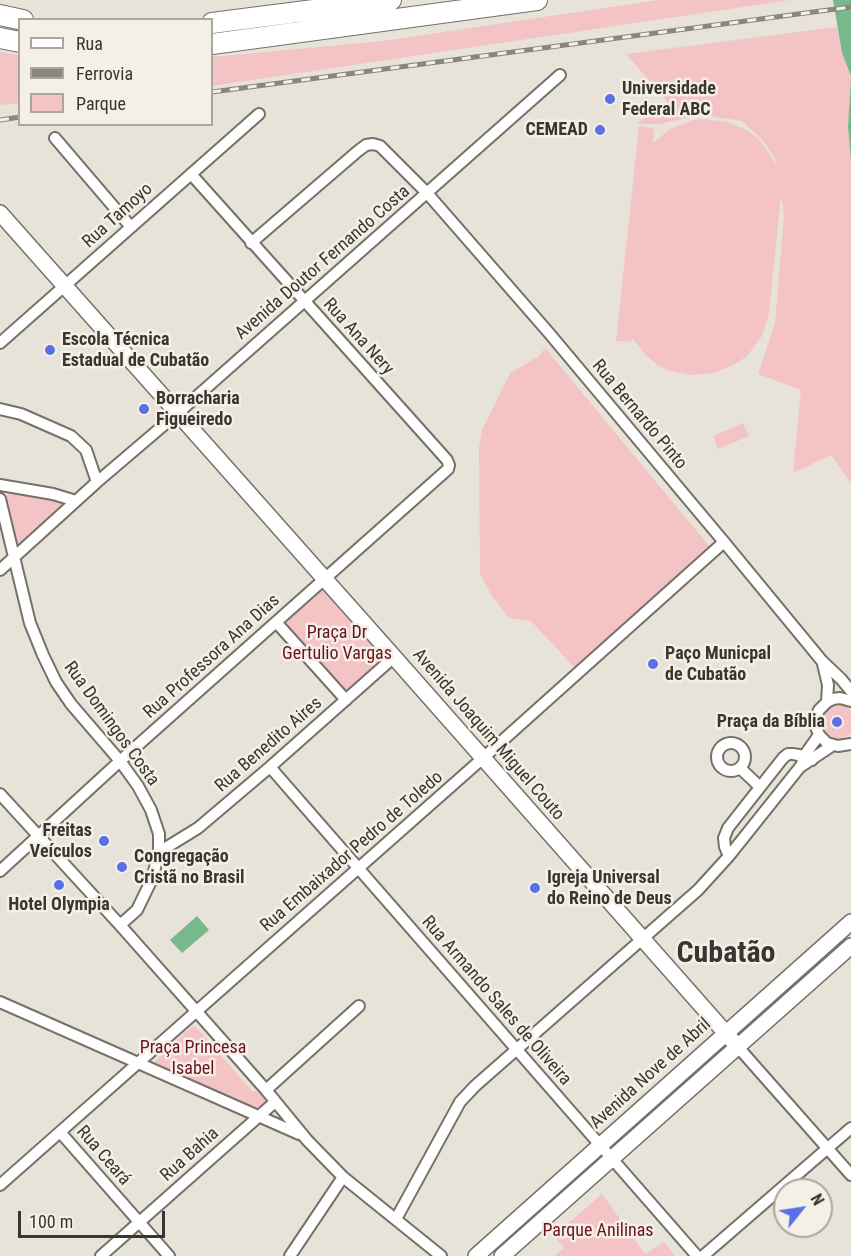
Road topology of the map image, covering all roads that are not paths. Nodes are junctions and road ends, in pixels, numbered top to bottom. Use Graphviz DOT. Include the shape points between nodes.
graph roads {
  1 [pos="391,0"];
  2 [pos="537,0"];
  3 [pos="0,15"];
  4 [pos="18,19"];
  5 [pos="213,23"];
  6 [pos="0,38"];
  7 [pos="18,42"];
  8 [pos="213,44"];
  9 [pos="560,75"];
  10 [pos="259,114"];
  11 [pos="55,138"];
  12 [pos="190,174"];
  13 [pos="427,193"];
  14 [pos="1,215"];
  15 [pos="131,227"];
  16 [pos="251,243"];
  17 [pos="64,286"];
  18 [pos="304,302"];
  19 [pos="0,344"];
  20 [pos="0,409"];
  21 [pos="178,413"];
  22 [pos="448,469"];
  23 [pos="98,482"];
  24 [pos="0,485"];
  25 [pos="0,499"];
  26 [pos="76,501"];
  27 [pos="724,542"];
  28 [pos="14,557"];
  29 [pos="0,570"];
  30 [pos="326,579"];
  31 [pos="276,622"];
  32 [pos="394,657"];
  33 [pos="822,661"];
  34 [pos="851,691"];
  35 [pos="346,700"];
  36 [pos="851,701"];
  37 [pos="827,702"];
  38 [pos="819,735"];
  39 [pos="845,746"];
  40 [pos="483,758"];
  41 [pos="120,761"];
  42 [pos="805,761"];
  43 [pos="270,767"];
  44 [pos="740,768"];
  45 [pos="759,786"];
  46 [pos="0,794"];
  47 [pos="37,836"];
  48 [pos="159,852"];
  49 [pos="729,856"];
  50 [pos="358,868"];
  51 [pos="0,871"];
  52 [pos="851,922"];
  53 [pos="120,925"];
  54 [pos="642,939"];
  55 [pos="851,946"];
  56 [pos="0,1002"];
  57 [pos="359,1006"];
  58 [pos="195,1012"];
  59 [pos="726,1033"];
  60 [pos="738,1047"];
  61 [pos="517,1050"];
  62 [pos="138,1063"];
  63 [pos="266,1090"];
  64 [pos="275,1102"];
  65 [pos="259,1116"];
  66 [pos="851,1128"];
  67 [pos="60,1132"];
  68 [pos="307,1140"];
  69 [pos="600,1146"];
  70 [pos="827,1148"];
  71 [pos="612,1159"];
  72 [pos="851,1175"];
  73 [pos="344,1177"];
  74 [pos="0,1185"];
  75 [pos="396,1219"];
  76 [pos="139,1222"];
  77 [pos="101,1256"];
  78 [pos="169,1256"];
  79 [pos="290,1256"];
  80 [pos="441,1256"];
  81 [pos="476,1256"];
  82 [pos="502,1256"];
  83 [pos="697,1256"];
  84 [pos="703,1256"];
  1 -- 5 [label="highway"];
  2 -- 8 [label="highway"];
  3 -- 4 [label="highway"];
  6 -- 7 [label="highway"];
  9 -- 13 [label="street, Avenida Doutor Fernando Costa"];
  10 -- 12 [label="street, Rua Tamoyo"];
  11 -- 15 [label="street"];
  12 -- 15 [label="street, Rua Tamoyo"];
  12 -- 16 [label="street, Rua Ana Nery"];
  13 -- 16 [label="street, Rua Bernardo Pinto" via="380,146 366,145"];
  13 -- 18 [label="street, Avenida Doutor Fernando Costa"];
  13 -- 27 [label="street, Rua Bernardo Pinto"];
  14 -- 17 [label="street, Avenida Joaquim Miguel Couto"];
  15 -- 17 [label="street, Rua Tamoyo"];
  16 -- 18 [label="street, Rua Ana Nery"];
  17 -- 19 [label="street, Rua Tamoyo"];
  17 -- 21 [label="street, Avenida Joaquim Miguel Couto"];
  18 -- 21 [label="street, Avenida Doutor Fernando Costa"];
  18 -- 22 [label="street, Rua Ana Nery" via="447,460"];
  20 -- 23 [label="street" via="70,436 86,450"];
  21 -- 23 [label="street, Avenida Doutor Fernando Costa"];
  21 -- 30 [label="street, Avenida Joaquim Miguel Couto"];
  22 -- 30 [label="street, Rua Professora Ana Dias"];
  23 -- 26 [label="street, Avenida Doutor Fernando Costa"];
  24 -- 26 [label="street"];
  25 -- 28 [label="street, Rua Domingos Costa"];
  26 -- 28 [label="street, Avenida Doutor Fernando Costa"];
  27 -- 33 [label="street, Rua Bernardo Pinto"];
  27 -- 40 [label="street, Rua Embaixador Pedro de Toledo"];
  28 -- 29 [label="street, Avenida Doutor Fernando Costa"];
  28 -- 41 [label="street, Rua Domingos Costa" via="30,623 56,682"];
  30 -- 31 [label="street, Rua Professora Ana Dias"];
  30 -- 32 [label="street, Avenida Joaquim Miguel Couto"];
  31 -- 35 [label="street"];
  31 -- 41 [label="street, Rua Professora Ana Dias"];
  32 -- 35 [label="street, Rua Benedito Aires"];
  32 -- 40 [label="street, Avenida Joaquim Miguel Couto"];
  33 -- 34 [label="street, Rua Bernardo Pinto"];
  33 -- 37 [label="street, Rua Bernardo Pinto" via="828,685"];
  35 -- 43 [label="street, Rua Benedito Aires"];
  36 -- 37 [label="street" via="840,698"];
  37 -- 38 [label="street" via="816,717"];
  38 -- 39 [label="street" via="822,740"];
  38 -- 42 [label="street"];
  39 -- 42 [label="street"];
  40 -- 50 [label="street, Rua Embaixador Pedro de Toledo"];
  40 -- 54 [label="street, Avenida Joaquim Miguel Couto"];
  41 -- 47 [label="street, Rua Professora Ana Dias"];
  41 -- 48 [label="street, Rua Domingos Costa" via="151,810 159,834"];
  42 -- 45 [label="street" via="788,754"];
  42 -- 49 [label="street"];
  43 -- 48 [label="street, Rua Benedito Aires" via="198,828"];
  43 -- 50 [label="street, Rua Armando Sales de Oliveira"];
  44 -- 45 [label="street"];
  45 -- 49 [label="street" via="728,828 724,838"];
  46 -- 47 [label="street"];
  47 -- 51 [label="street, Rua Professora Ana Dias"];
  47 -- 53 [label="street"];
  48 -- 53 [label="street, Rua Domingos Costa" via="152,879 137,910"];
  49 -- 54 [label="street" via="698,890"];
  50 -- 58 [label="street, Rua Embaixador Pedro de Toledo"];
  50 -- 61 [label="street, Rua Armando Sales de Oliveira"];
  52 -- 59 [label="street, Avenida Nove de Abril"];
  53 -- 58 [label="street"];
  54 -- 59 [label="street, Avenida Joaquim Miguel Couto"];
  54 -- 61 [label="street"];
  55 -- 60 [label="street, Avenida Nove de Abril"];
  56 -- 62 [label="street"];
  57 -- 63 [label="street"];
  58 -- 62 [label="street, Rua Embaixador Pedro de Toledo"];
  58 -- 63 [label="street"];
  59 -- 60 [label="street, Avenida Joaquim Miguel Couto"];
  59 -- 69 [label="street, Avenida Nove de Abril"];
  60 -- 70 [label="street, Avenida Joaquim Miguel Couto"];
  60 -- 71 [label="street, Avenida Nove de Abril"];
  61 -- 69 [label="street, Rua Armando Sales de Oliveira"];
  61 -- 75 [label="street" via="460,1102"];
  62 -- 65 [label="street"];
  62 -- 67 [label="street, Rua Embaixador Pedro de Toledo"];
  63 -- 64 [label="street"];
  64 -- 65 [label="street, Rua Bahia"];
  64 -- 68 [label="street"];
  65 -- 68 [label="street"];
  65 -- 76 [label="street, Rua Bahia"];
  66 -- 70 [label="street"];
  67 -- 74 [label="street, Rua Embaixador Pedro de Toledo"];
  67 -- 76 [label="street, Rua Ceará"];
  68 -- 73 [label="street"];
  69 -- 71 [label="street, Rua Armando Sales de Oliveira"];
  69 -- 81 [label="street, Avenida Nove de Abril"];
  70 -- 72 [label="street, Avenida Joaquim Miguel Couto"];
  70 -- 84 [label="street"];
  71 -- 82 [label="street, Avenida Nove de Abril"];
  71 -- 83 [label="street, Rua Armando Sales de Oliveira"];
  73 -- 75 [label="street"];
  73 -- 79 [label="street"];
  75 -- 80 [label="street"];
  76 -- 77 [label="street, Rua Bahia"];
  76 -- 78 [label="street, Rua Ceará"];
}
